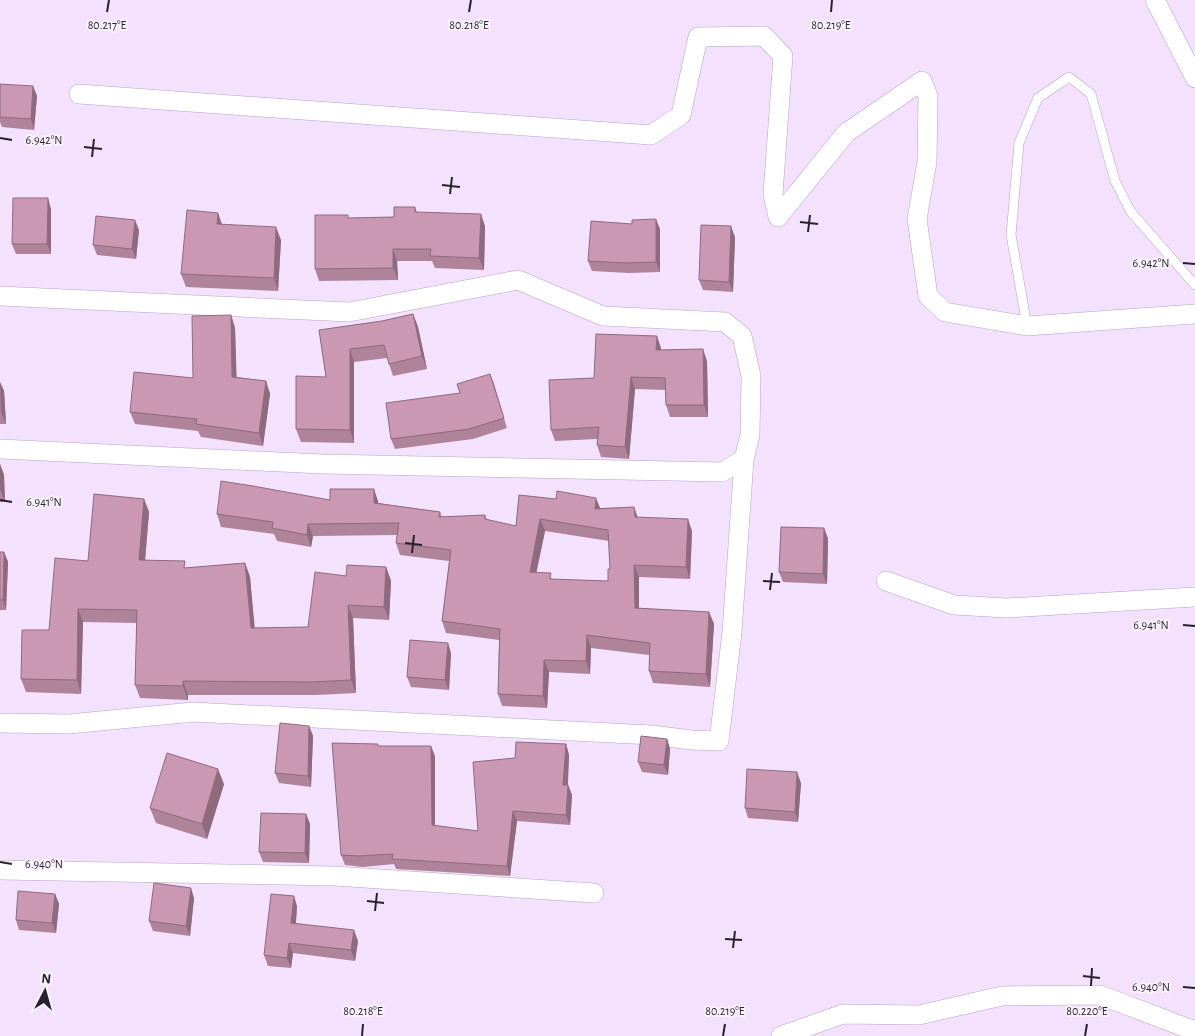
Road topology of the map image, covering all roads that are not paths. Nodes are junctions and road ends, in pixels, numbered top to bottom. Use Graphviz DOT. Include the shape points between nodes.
graph roads {
  1 [pos="1155,0"];
  2 [pos="1195,78"];
  3 [pos="79,94"];
  4 [pos="1195,285"];
  5 [pos="0,296"];
  6 [pos="1195,314"];
  7 [pos="1028,326"];
  8 [pos="0,449"];
  9 [pos="744,459"];
  10 [pos="886,581"];
  11 [pos="1195,597"];
  12 [pos="0,723"];
  13 [pos="0,870"];
  14 [pos="594,893"];
  15 [pos="1195,1031"];
  16 [pos="781,1036"];
  1 -- 2 [label="street"];
  3 -- 7 [label="street" via="651,135 681,115 698,37 764,36 784,56 773,194 778,217 846,133 922,81 928,96 927,162 917,219 928,296 945,312"];
  4 -- 7 [label="lane" via="1131,212 1116,181 1091,94 1069,77 1038,98 1019,143 1011,235"];
  5 -- 9 [label="street" via="349,312 518,280 603,316 725,322 742,336 751,376 750,435"];
  6 -- 7 [label="street"];
  8 -- 9 [label="street" via="323,464 722,472"];
  9 -- 12 [label="street" via="732,632 719,741 194,712 69,724"];
  10 -- 11 [label="street" via="954,605 1006,608"];
  13 -- 14 [label="street" via="334,876"];
  15 -- 16 [label="street" via="1100,995 1002,996 919,1015 843,1014"];
}
